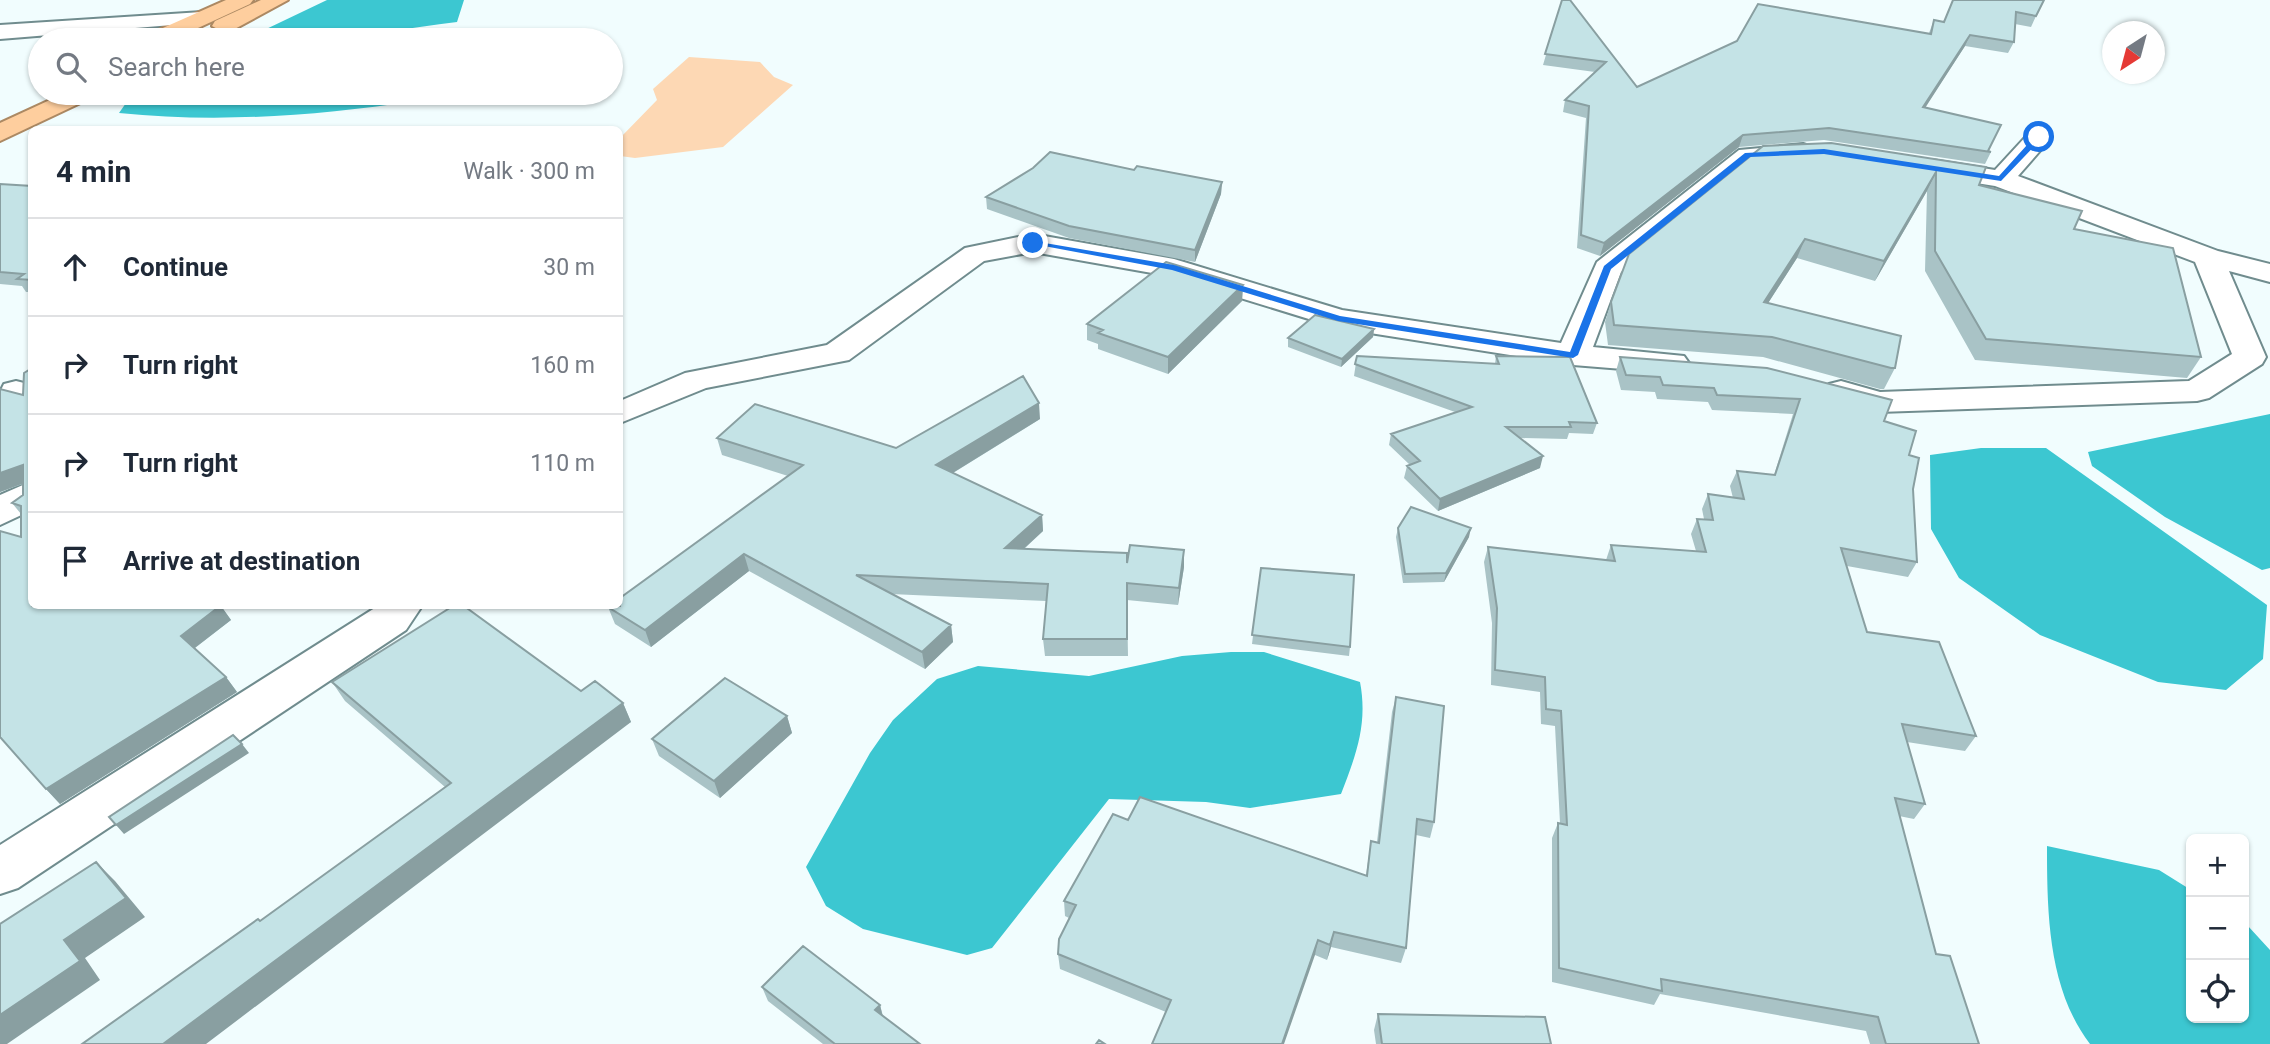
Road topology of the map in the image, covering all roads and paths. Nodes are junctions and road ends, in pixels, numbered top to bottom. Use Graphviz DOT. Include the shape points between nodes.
graph roads {
  1 [pos="243,0"];
  2 [pos="278,0"];
  3 [pos="202,18"];
  4 [pos="58,28"];
  5 [pos="181,28"];
  6 [pos="218,28"];
  7 [pos="28,30"];
  8 [pos="0,32"];
  9 [pos="28,100"];
  10 [pos="57,105"];
  11 [pos="0,113"];
  12 [pos="0,132"];
  13 [pos="2039,137"];
  14 [pos="1838,153"];
  15 [pos="1906,164"];
  16 [pos="2001,179"];
  17 [pos="2208,257"];
  18 [pos="2270,273"];
  19 [pos="1573,355"];
  20 [pos="1709,366"];
  21 [pos="1814,384"];
  22 [pos="623,412"];
  23 [pos="28,495"];
  24 [pos="0,512"];
  25 [pos="0,526"];
  26 [pos="28,536"];
  27 [pos="399,609"];
  28 [pos="0,872"];
  1 -- 3 [label="highway"];
  2 -- 6 [label="highway"];
  3 -- 4 [label="street"];
  3 -- 5 [label="highway"];
  7 -- 8 [label="street"];
  9 -- 11 [label="highway"];
  10 -- 12 [label="highway"];
  13 -- 16 [label="street"];
  14 -- 19 [label="street" via="1748,155 1608,268"];
  15 -- 16 [label="street"];
  16 -- 17 [label="street"];
  17 -- 18 [label="street"];
  17 -- 21 [label="street" via="2250,357 2197,391 1879,402"];
  19 -- 20 [label="street"];
  19 -- 22 [label="street" via="1338,319 1174,268 1033,243 975,254 837,353 697,380"];
  23 -- 24 [label="street"];
  25 -- 26 [label="street"];
  27 -- 28 [label="street" via="391,619"];
}
